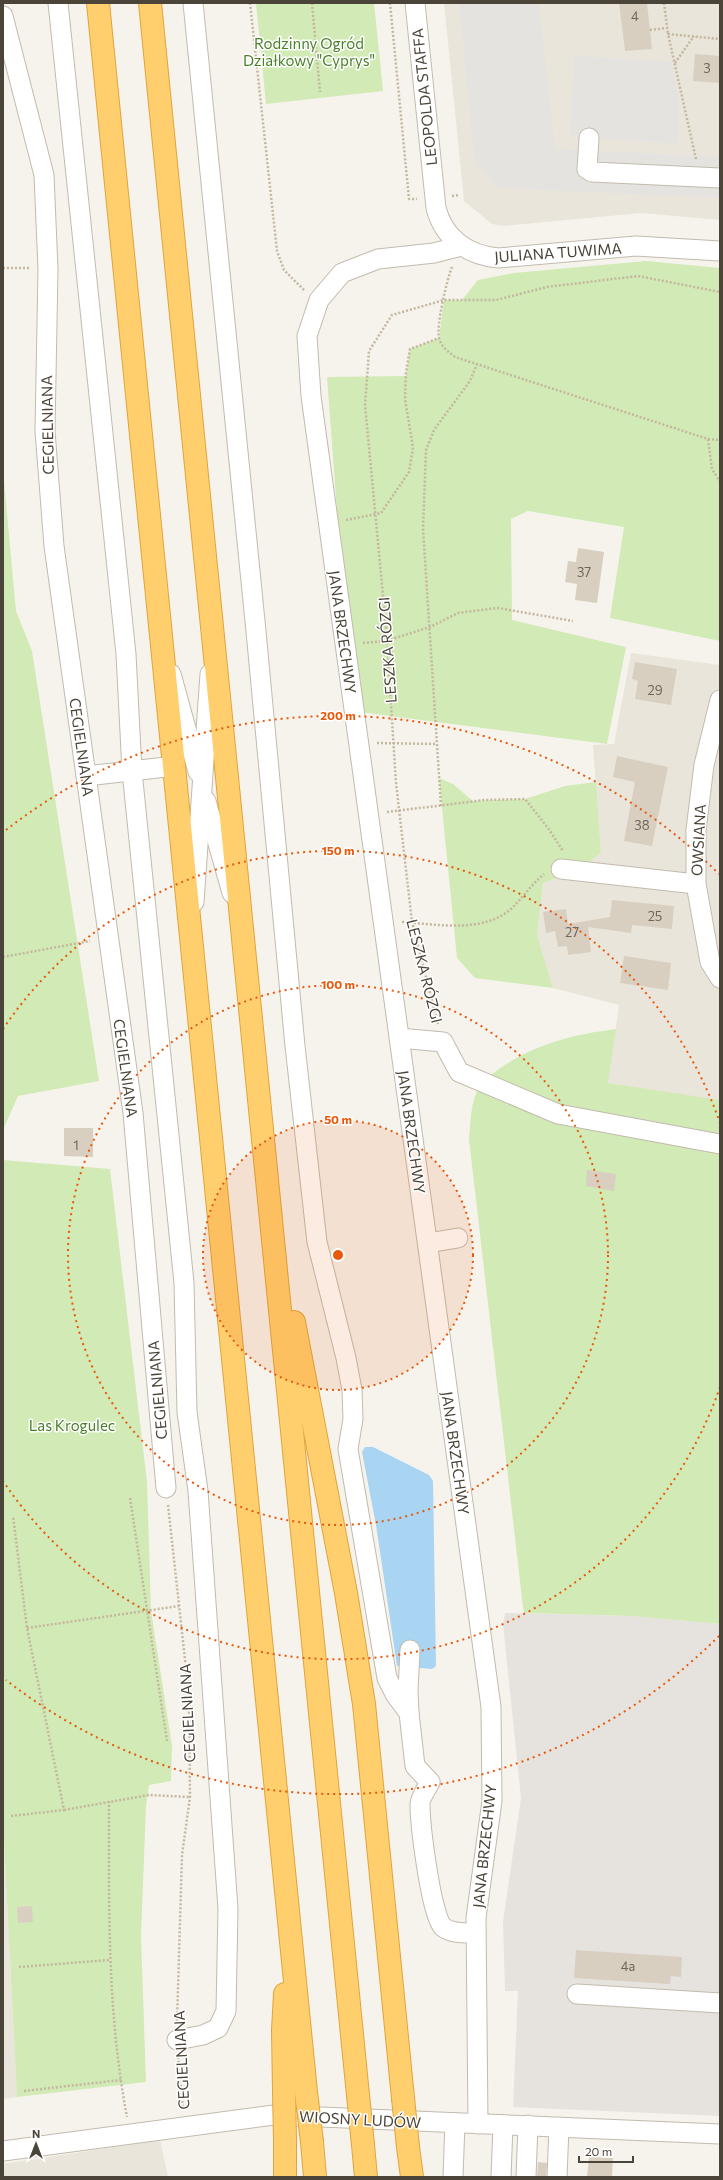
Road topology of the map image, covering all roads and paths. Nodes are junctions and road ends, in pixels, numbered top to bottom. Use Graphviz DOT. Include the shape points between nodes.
graph roads {
  1 [pos="58,3"];
  2 [pos="98,3"];
  3 [pos="150,3"];
  4 [pos="193,3"];
  5 [pos="250,3"];
  6 [pos="312,3"];
  7 [pos="415,3"];
  8 [pos="664,3"];
  9 [pos="3,16"];
  10 [pos="667,28"];
  11 [pos="650,30"];
  12 [pos="668,34"];
  13 [pos="694,36"];
  14 [pos="720,39"];
  15 [pos="675,63"];
  16 [pos="320,92"];
  17 [pos="589,138"];
  18 [pos="700,177"];
  19 [pos="720,178"];
  20 [pos="434,191"];
  21 [pos="461,246"];
  22 [pos="720,251"];
  23 [pos="3,268"];
  24 [pos="48,269"];
  25 [pos="720,292"];
  26 [pos="319,300"];
  27 [pos="444,300"];
  28 [pos="439,338"];
  29 [pos="477,364"];
  30 [pos="708,439"];
  31 [pos="720,440"];
  32 [pos="720,482"];
  33 [pos="376,514"];
  34 [pos="328,523"];
  35 [pos="573,621"];
  36 [pos="430,628"];
  37 [pos="213,634"];
  38 [pos="162,639"];
  39 [pos="386,641"];
  40 [pos="345,646"];
  41 [pos="720,700"];
  42 [pos="393,742"];
  43 [pos="359,744"];
  44 [pos="437,744"];
  45 [pos="175,766"];
  46 [pos="132,771"];
  47 [pos="86,776"];
  48 [pos="202,786"];
  49 [pos="440,806"];
  50 [pos="399,811"];
  51 [pos="368,814"];
  52 [pos="568,870"];
  53 [pos="696,884"];
  54 [pos="383,921"];
  55 [pos="412,922"];
  56 [pos="243,933"];
  57 [pos="108,938"];
  58 [pos="192,939"];
  59 [pos="3,957"];
  60 [pos="720,978"];
  61 [pos="399,1038"];
  62 [pos="443,1042"];
  63 [pos="720,1144"];
  64 [pos="270,1206"];
  65 [pos="458,1238"];
  66 [pos="428,1243"];
  67 [pos="166,1488"];
  68 [pos="130,1498"];
  69 [pos="13,1516"];
  70 [pos="179,1606"];
  71 [pos="148,1610"];
  72 [pos="27,1628"];
  73 [pos="410,1650"];
  74 [pos="410,1713"];
  75 [pos="167,1741"];
  76 [pos="190,1797"];
  77 [pos="109,1801"];
  78 [pos="64,1810"];
  79 [pos="11,1816"];
  80 [pos="476,1933"];
  81 [pos="290,1937"];
  82 [pos="109,1960"];
  83 [pos="19,1967"];
  84 [pos="577,1994"];
  85 [pos="720,2003"];
  86 [pos="177,2040"];
  87 [pos="121,2080"];
  88 [pos="24,2091"];
  89 [pos="455,2123"];
  90 [pos="478,2124"];
  91 [pos="503,2125"];
  92 [pos="185,2126"];
  93 [pos="528,2126"];
  94 [pos="559,2127"];
  95 [pos="130,2133"];
  96 [pos="720,2134"];
  97 [pos="3,2151"];
  98 [pos="286,2177"];
  99 [pos="315,2177"];
  100 [pos="366,2177"];
  101 [pos="412,2177"];
  102 [pos="453,2177"];
  103 [pos="501,2177"];
  104 [pos="526,2177"];
  105 [pos="557,2177"];
  1 -- 46 [label="street" via="126,654"];
  2 -- 38 [label="highway"];
  3 -- 37 [label="highway"];
  4 -- 74 [label="street" via="256,622 295,1046 317,1242 352,1390 353,1419 348,1449 387,1678 395,1694"];
  5 -- 26 [label="path" via="277,251 284,270 303,290"];
  6 -- 16 [label="path"];
  7 -- 20 [label="street, LEOPOLDA STAFFA"];
  8 -- 10 [label="path"];
  9 -- 24 [label="street, CEGIELNIANA" via="44,175"];
  10 -- 11 [label="path"];
  10 -- 12 [label="path"];
  12 -- 13 [label="path"];
  12 -- 15 [label="path"];
  13 -- 14 [label="path"];
  13 -- 15 [label="path"];
  15 -- 18 [label="path"];
  17 -- 18 [label="street" via="588,169 592,172"];
  18 -- 19 [label="street"];
  20 -- 21 [label="street, JULIANA TUWIMA" via="440,221"];
  21 -- 22 [label="street, JULIANA TUWIMA" via="478,254 498,258 636,246"];
  21 -- 26 [label="street, JANA BRZECHWY" via="434,253 378,259 356,267 342,273"];
  21 -- 27 [label="path" via="449,275"];
  23 -- 24 [label="path"];
  24 -- 47 [label="street, CEGIELNIANA" via="45,431 49,485 54,546"];
  25 -- 27 [label="path, LESZKA RÓZGI" via="638,276 547,287 496,300"];
  26 -- 34 [label="street, JANA BRZECHWY" via="308,336 311,396"];
  27 -- 28 [label="path"];
  27 -- 33 [label="path, LESZKA RÓZGI" via="392,315 369,351 365,405"];
  28 -- 29 [label="path" via="444,348 455,357"];
  28 -- 33 [label="path" via="410,349 405,400 413,448 409,472 380,513"];
  29 -- 30 [label="path"];
  29 -- 36 [label="path" via="470,381 434,430 426,450 423,529"];
  30 -- 31 [label="path"];
  30 -- 32 [label="path" via="712,469"];
  33 -- 34 [label="path"];
  33 -- 39 [label="path, LESZKA RÓZGI"];
  34 -- 40 [label="street, JANA BRZECHWY"];
  35 -- 36 [label="path" via="498,608 458,613"];
  36 -- 39 [label="path"];
  36 -- 44 [label="path"];
  37 -- 48 [label="street"];
  37 -- 56 [label="highway"];
  38 -- 45 [label="highway"];
  38 -- 48 [label="street"];
  39 -- 40 [label="path"];
  39 -- 42 [label="path, LESZKA RÓZGI"];
  40 -- 43 [label="street, JANA BRZECHWY"];
  41 -- 53 [label="street, OWSIANA" via="704,765 696,830"];
  42 -- 43 [label="path"];
  42 -- 44 [label="path"];
  42 -- 50 [label="path, LESZKA RÓZGI"];
  43 -- 51 [label="street, JANA BRZECHWY"];
  44 -- 49 [label="path"];
  45 -- 46 [label="street"];
  45 -- 58 [label="highway"];
  46 -- 47 [label="street"];
  46 -- 86 [label="street" via="184,1283 186,1412 198,1491 228,1910 226,2011 218,2028 203,2035"];
  47 -- 57 [label="street, CEGIELNIANA"];
  48 -- 56 [label="street"];
  48 -- 58 [label="street"];
  49 -- 50 [label="path"];
  49 -- 52 [label="path" via="485,800 525,799 548,828"];
  50 -- 51 [label="path"];
  50 -- 55 [label="path, LESZKA RÓZGI"];
  51 -- 54 [label="street, JANA BRZECHWY"];
  52 -- 53 [label="street"];
  52 -- 55 [label="path" via="543,874 511,908 494,920 464,925"];
  53 -- 60 [label="street, OWSIANA" via="710,962"];
  54 -- 55 [label="path"];
  54 -- 61 [label="street, JANA BRZECHWY"];
  55 -- 62 [label="path, LESZKA RÓZGI"];
  56 -- 64 [label="highway"];
  57 -- 59 [label="path"];
  57 -- 67 [label="street, CEGIELNIANA" via="133,1113"];
  58 -- 81 [label="highway"];
  61 -- 62 [label="street, LESZKA RÓZGI"];
  61 -- 66 [label="street, JANA BRZECHWY"];
  62 -- 63 [label="street, LESZKA RÓZGI" via="459,1072 558,1114"];
  64 -- 100 [label="highway, bridge"];
  64 -- 101 [label="highway, bridge" via="345,1585 364,1704"];
  65 -- 66 [label="street"];
  66 -- 80 [label="street, JANA BRZECHWY" via="491,1707 492,1801"];
  67 -- 70 [label="path, CEGIELNIANA"];
  68 -- 71 [label="path"];
  69 -- 72 [label="path"];
  70 -- 71 [label="path"];
  70 -- 76 [label="path, CEGIELNIANA" via="189,1696"];
  71 -- 72 [label="path"];
  71 -- 75 [label="path"];
  72 -- 78 [label="path"];
  73 -- 74 [label="street"];
  74 -- 80 [label="street" via="415,1766 430,1782 420,1803 430,1888 438,1918 444,1927 456,1932"];
  76 -- 77 [label="path" via="149,1795"];
  76 -- 86 [label="path, CEGIELNIANA" via="182,1856"];
  77 -- 78 [label="path"];
  77 -- 82 [label="path"];
  78 -- 79 [label="path"];
  80 -- 90 [label="street, JANA BRZECHWY"];
  81 -- 98 [label="highway, bridge" via="283,2030"];
  81 -- 99 [label="highway, bridge"];
  82 -- 83 [label="path"];
  82 -- 87 [label="path"];
  84 -- 85 [label="street"];
  86 -- 92 [label="path, CEGIELNIANA"];
  87 -- 88 [label="path"];
  87 -- 95 [label="path"];
  89 -- 90 [label="street, WIOSNY LUDÓW"];
  89 -- 92 [label="street, WIOSNY LUDÓW" via="274,2115"];
  89 -- 102 [label="street"];
  90 -- 91 [label="street, WIOSNY LUDÓW"];
  91 -- 93 [label="street, WIOSNY LUDÓW"];
  91 -- 103 [label="street"];
  92 -- 95 [label="street, WIOSNY LUDÓW"];
  93 -- 94 [label="street, WIOSNY LUDÓW"];
  93 -- 104 [label="street"];
  94 -- 96 [label="street, WIOSNY LUDÓW"];
  94 -- 105 [label="street"];
  95 -- 97 [label="street, WIOSNY LUDÓW"];
}
